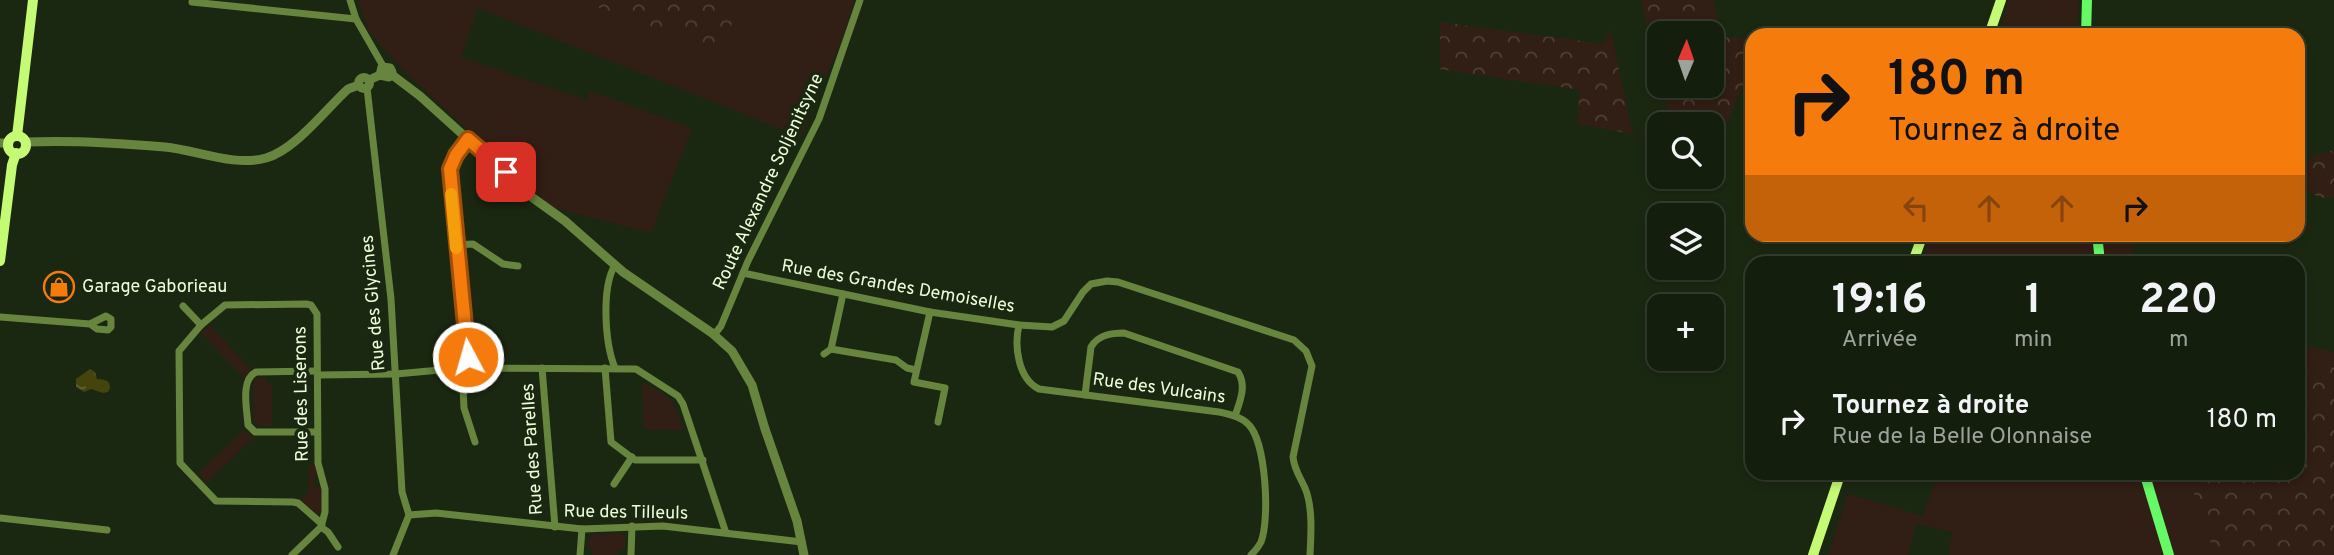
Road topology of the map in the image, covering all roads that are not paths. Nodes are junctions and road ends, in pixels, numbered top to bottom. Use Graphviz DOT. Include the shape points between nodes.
graph roads {
  1 [pos="33,0"];
  2 [pos="350,0"];
  3 [pos="860,0"];
  4 [pos="2001,0"];
  5 [pos="2087,0"];
  6 [pos="192,2"];
  7 [pos="356,19"];
  8 [pos="1991,28"];
  9 [pos="2086,28"];
  10 [pos="382,71"];
  11 [pos="365,84"];
  12 [pos="468,139"];
  13 [pos="13,141"];
  14 [pos="455,244"];
  15 [pos="0,261"];
  16 [pos="615,265"];
  17 [pos="518,266"];
  18 [pos="743,273"];
  19 [pos="843,294"];
  20 [pos="183,306"];
  21 [pos="930,312"];
  22 [pos="0,317"];
  23 [pos="90,324"];
  24 [pos="201,325"];
  25 [pos="1018,325"];
  26 [pos="715,335"];
  27 [pos="465,368"];
  28 [pos="542,368"];
  29 [pos="605,368"];
  30 [pos="615,368"];
  31 [pos="916,370"];
  32 [pos="318,373"];
  33 [pos="396,374"];
  34 [pos="1084,395"];
  35 [pos="1235,416"];
  36 [pos="937,422"];
  37 [pos="317,432"];
  38 [pos="475,442"];
  39 [pos="632,457"];
  40 [pos="703,460"];
  41 [pos="1838,480"];
  42 [pos="2146,480"];
  43 [pos="614,484"];
  44 [pos="409,515"];
  45 [pos="0,518"];
  46 [pos="322,525"];
  47 [pos="632,526"];
  48 [pos="555,527"];
  49 [pos="582,529"];
  50 [pos="107,530"];
  51 [pos="726,533"];
  52 [pos="802,542"];
  53 [pos="338,547"];
  54 [pos="292,555"];
  55 [pos="393,555"];
  56 [pos="580,555"];
  57 [pos="631,555"];
  58 [pos="804,555"];
  59 [pos="1251,555"];
  60 [pos="1310,555"];
  61 [pos="1813,555"];
  62 [pos="2169,555"];
  1 -- 13 [label="main road"];
  2 -- 7 [label="street"];
  3 -- 18 [label="street, Route Alexandre Soljenitsyne" via="819,119"];
  4 -- 8 [label="main road"];
  5 -- 9 [label="main road"];
  6 -- 7 [label="street"];
  7 -- 10 [label="street"];
  10 -- 11 [label="street"];
  10 -- 12 [label="street" via="387,78 391,74 406,85"];
  11 -- 13 [label="street" via="348,89 294,141 267,158 237,159 140,145"];
  11 -- 33 [label="street, Rue des Glycines"];
  12 -- 14 [label="street" via="450,169"];
  12 -- 16 [label="street"];
  13 -- 15 [label="main road" via="10,150 16,153"];
  14 -- 17 [label="street" via="473,244 503,264"];
  14 -- 27 [label="street"];
  16 -- 26 [label="street"];
  16 -- 30 [label="street" via="607,320"];
  18 -- 19 [label="street, Rue des Grandes Demoiselles"];
  18 -- 26 [label="street, Route Alexandre Soljenitsyne"];
  19 -- 21 [label="street, Rue des Grandes Demoiselles"];
  19 -- 31 [label="street" via="827,352 896,360"];
  20 -- 24 [label="street"];
  21 -- 25 [label="street, Rue des Grandes Demoiselles"];
  21 -- 31 [label="street"];
  22 -- 23 [label="street"];
  24 -- 32 [label="street, Rue des Liserons" via="226,304 312,305 317,314"];
  24 -- 46 [label="street" via="181,346 178,356 180,463 216,501 298,503"];
  25 -- 34 [label="street, Rue des Vulcains" via="1016,347 1032,385"];
  25 -- 60 [label="street, Rue des Grandes Demoiselles" via="1059,324 1091,284 1107,281 1301,345 1312,366 1293,465 1308,498"];
  26 -- 52 [label="street" via="737,358 752,385"];
  27 -- 28 [label="street"];
  27 -- 33 [label="street"];
  27 -- 38 [label="street" via="464,408"];
  28 -- 29 [label="street"];
  28 -- 48 [label="street, Rue des Parelles"];
  29 -- 30 [label="street"];
  29 -- 39 [label="street" via="611,442"];
  30 -- 40 [label="street" via="636,369 678,396"];
  31 -- 36 [label="street" via="914,382 945,388"];
  32 -- 33 [label="street"];
  32 -- 37 [label="street, Rue des Liserons"];
  32 -- 37 [label="street" via="256,372 247,383 247,425 255,432"];
  33 -- 44 [label="street, Rue des Glycines" via="402,496"];
  34 -- 35 [label="street, Rue des Vulcains"];
  34 -- 35 [label="street" via="1091,347 1109,334 1124,333 1238,372 1243,387"];
  35 -- 59 [label="street, Rue des Vulcains" via="1249,425 1258,441 1265,491 1262,537"];
  37 -- 46 [label="street, Rue des Liserons" via="318,470 325,489"];
  39 -- 40 [label="street"];
  39 -- 43 [label="street"];
  40 -- 51 [label="street"];
  41 -- 61 [label="main road"];
  42 -- 62 [label="main road"];
  44 -- 48 [label="street, Rue des Tilleuls" via="442,513"];
  44 -- 55 [label="street"];
  45 -- 50 [label="street"];
  46 -- 53 [label="street"];
  46 -- 54 [label="street"];
  47 -- 49 [label="street, Rue des Tilleuls"];
  47 -- 51 [label="street, Rue des Tilleuls"];
  47 -- 57 [label="street"];
  48 -- 49 [label="street, Rue des Tilleuls"];
  49 -- 56 [label="street"];
  51 -- 52 [label="street, Rue des Tilleuls"];
  52 -- 58 [label="street"];
}
